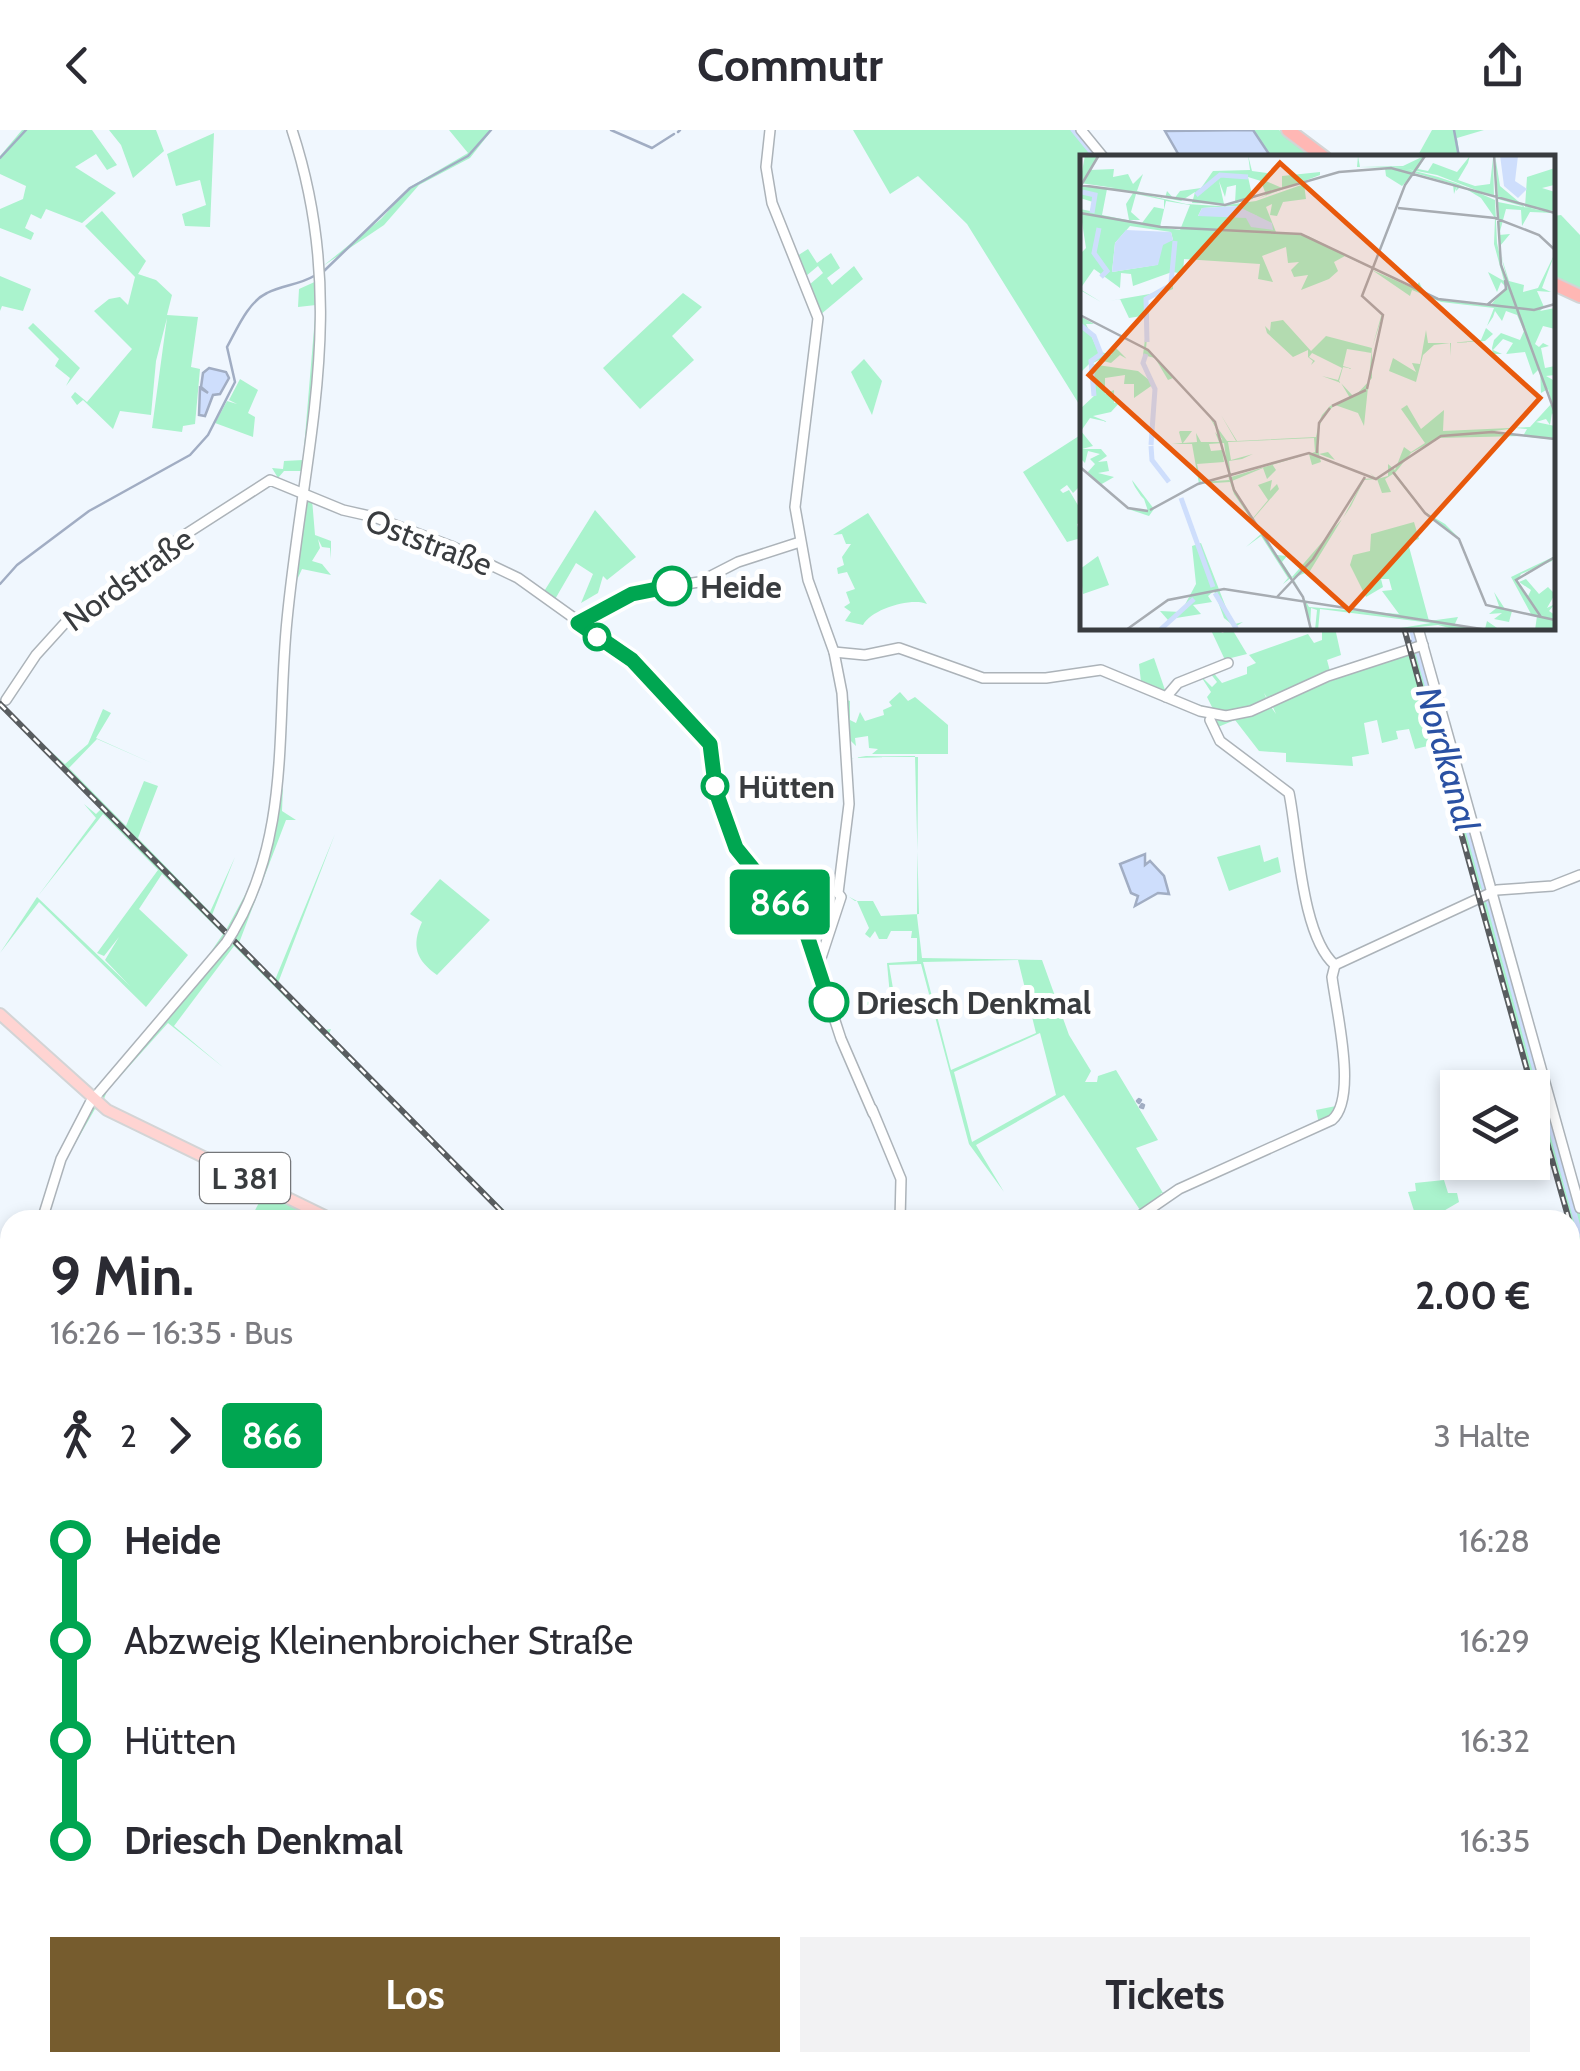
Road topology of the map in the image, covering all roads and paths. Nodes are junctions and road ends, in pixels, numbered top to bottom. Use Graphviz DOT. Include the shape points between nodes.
graph roads {
  1 [pos="292,130"];
  2 [pos="770,130"];
  3 [pos="1081,130"];
  4 [pos="1286,130"];
  5 [pos="1102,155"];
  6 [pos="1317,155"];
  7 [pos="1555,286"];
  8 [pos="1580,298"];
  9 [pos="270,480"];
  10 [pos="304,492"];
  11 [pos="800,542"];
  12 [pos="578,623"];
  13 [pos="1418,630"];
  14 [pos="1437,642"];
  15 [pos="1418,646"];
  16 [pos="834,652"];
  17 [pos="1427,658"];
  18 [pos="1228,662"];
  19 [pos="1166,697"];
  20 [pos="6,700"];
  21 [pos="1213,720"];
  22 [pos="1580,875"];
  23 [pos="1488,896"];
  24 [pos="818,964"];
  25 [pos="1334,965"];
  26 [pos="0,1014"];
  27 [pos="90,1098"];
  28 [pos="1572,1144"];
  29 [pos="1566,1160"];
  30 [pos="1580,1208"];
  31 [pos="45,1210"];
  32 [pos="312,1210"];
  33 [pos="900,1210"];
  34 [pos="1149,1210"];
  1 -- 10 [label="street" via="322,279 322,355"];
  2 -- 11 [label="street" via="772,204 818,322 795,503"];
  3 -- 5 [label="street"];
  4 -- 6 [label="highway"];
  7 -- 8 [label="highway"];
  9 -- 10 [label="street, Oststraße"];
  9 -- 20 [label="street, Nordstraße" via="60,627"];
  10 -- 12 [label="street, Oststraße" via="483,560 530,585"];
  10 -- 27 [label="street, bridge" via="286,628 277,812 259,880 226,943"];
  11 -- 12 [label="street" via="703,581 632,594"];
  11 -- 16 [label="street"];
  12 -- 24 [label="street, Oststraße" via="632,660 710,744 728,827 742,855 803,923"];
  13 -- 15 [label="street"];
  14 -- 17 [label="street"];
  15 -- 17 [label="street"];
  15 -- 21 [label="street"];
  16 -- 19 [label="street" via="866,656 899,648 982,678 1092,670"];
  16 -- 24 [label="street" via="843,697 848,831"];
  17 -- 23 [label="street"];
  18 -- 19 [label="street" via="1178,682"];
  19 -- 21 [label="street"];
  21 -- 25 [label="street" via="1254,770 1288,789 1305,898"];
  22 -- 23 [label="street"];
  23 -- 25 [label="street"];
  23 -- 29 [label="street"];
  24 -- 33 [label="street, Oststraße" via="841,1039 900,1177"];
  25 -- 34 [label="street" via="1344,1059 1338,1115"];
  26 -- 27 [label="main road, L 381"];
  27 -- 31 [label="street"];
  27 -- 32 [label="main road, L 381"];
  28 -- 29 [label="street"];
  29 -- 30 [label="street"];
}
